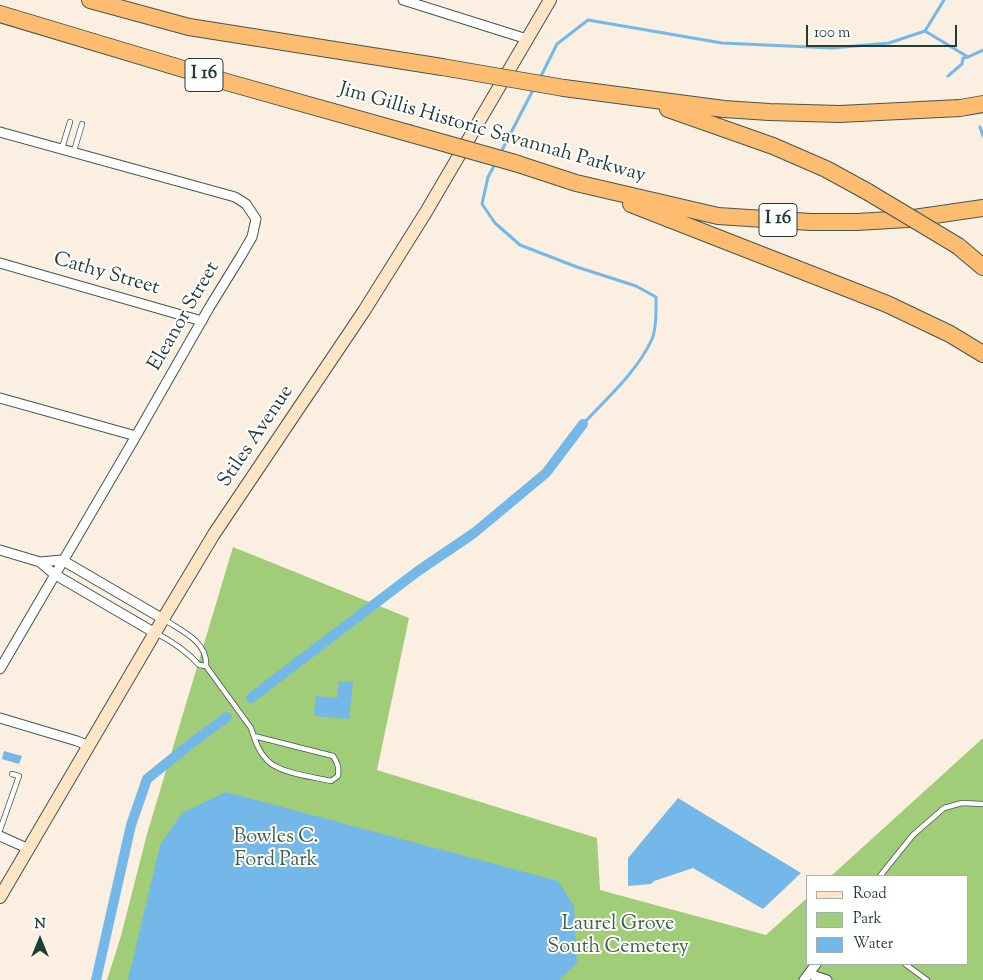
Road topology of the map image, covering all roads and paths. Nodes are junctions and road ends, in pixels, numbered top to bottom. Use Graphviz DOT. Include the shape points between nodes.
graph roads {
  1 [pos="90,0"];
  2 [pos="402,0"];
  3 [pos="550,0"];
  4 [pos="0,14"];
  5 [pos="527,39"];
  6 [pos="638,99"];
  7 [pos="983,104"];
  8 [pos="70,122"];
  9 [pos="82,124"];
  10 [pos="0,132"];
  11 [pos="62,148"];
  12 [pos="74,151"];
  13 [pos="576,182"];
  14 [pos="983,208"];
  15 [pos="0,263"];
  16 [pos="983,267"];
  17 [pos="202,321"];
  18 [pos="983,354"];
  19 [pos="0,398"];
  20 [pos="136,436"];
  21 [pos="0,550"];
  22 [pos="62,560"];
  23 [pos="40,562"];
  24 [pos="54,574"];
  25 [pos="163,619"];
  26 [pos="155,633"];
  27 [pos="206,666"];
  28 [pos="0,668"];
  29 [pos="0,718"];
  30 [pos="254,736"];
  31 [pos="89,746"];
  32 [pos="12,774"];
  33 [pos="983,804"];
  34 [pos="0,830"];
  35 [pos="0,836"];
  36 [pos="29,849"];
  37 [pos="881,875"];
  38 [pos="0,898"];
  39 [pos="815,965"];
  40 [pos="905,965"];
  41 [pos="807,977"];
  42 [pos="827,980"];
  43 [pos="927,980"];
  1 -- 6 [label="highway, Jim Gillis Historic Savannah Parkway / I 16, bridge" via="189,27"];
  2 -- 5 [label="street"];
  3 -- 5 [label="street, Stiles Avenue"];
  4 -- 13 [label="highway, Jim Gillis Historic Savannah Parkway / I 16, bridge"];
  5 -- 25 [label="street, Stiles Avenue" via="417,227 214,534"];
  6 -- 7 [label="highway, Jim Gillis Historic Savannah Parkway / I 16" via="724,109 840,114"];
  6 -- 16 [label="highway, bridge" via="773,146 826,170 958,246"];
  8 -- 11 [label="lane"];
  9 -- 12 [label="lane"];
  10 -- 11 [label="street, Eleanor Street"];
  11 -- 12 [label="street, Eleanor Street"];
  12 -- 17 [label="street, Eleanor Street" via="235,196 246,204 256,219 252,237"];
  13 -- 14 [label="highway, Jim Gillis Historic Savannah Parkway / I 16" via="718,216 811,222 907,219"];
  13 -- 18 [label="highway" via="887,304"];
  15 -- 17 [label="street, Cathy Street"];
  17 -- 20 [label="street, Eleanor Street"];
  19 -- 20 [label="street"];
  20 -- 22 [label="street, Eleanor Street"];
  21 -- 23 [label="street"];
  22 -- 23 [label="street"];
  22 -- 24 [label="street, Eleanor Street"];
  22 -- 25 [label="street"];
  23 -- 24 [label="street"];
  24 -- 26 [label="street"];
  24 -- 28 [label="street, Eleanor Street"];
  25 -- 26 [label="street, Stiles Avenue"];
  25 -- 27 [label="lane" via="193,638 202,648"];
  26 -- 27 [label="lane" via="173,642 199,666"];
  26 -- 31 [label="street, Stiles Avenue"];
  27 -- 30 [label="lane" via="252,728"];
  29 -- 31 [label="street"];
  30 -- 30 [label="lane" via="268,762 282,769 331,781 338,776 339,768 333,756"];
  31 -- 36 [label="street, Stiles Avenue"];
  32 -- 34 [label="lane" via="19,776"];
  33 -- 37 [label="lane" via="962,803 944,808 913,835"];
  35 -- 36 [label="street"];
  36 -- 38 [label="street, Stiles Avenue"];
  39 -- 41 [label="street"];
  40 -- 43 [label="lane"];
  41 -- 42 [label="street"];
}
